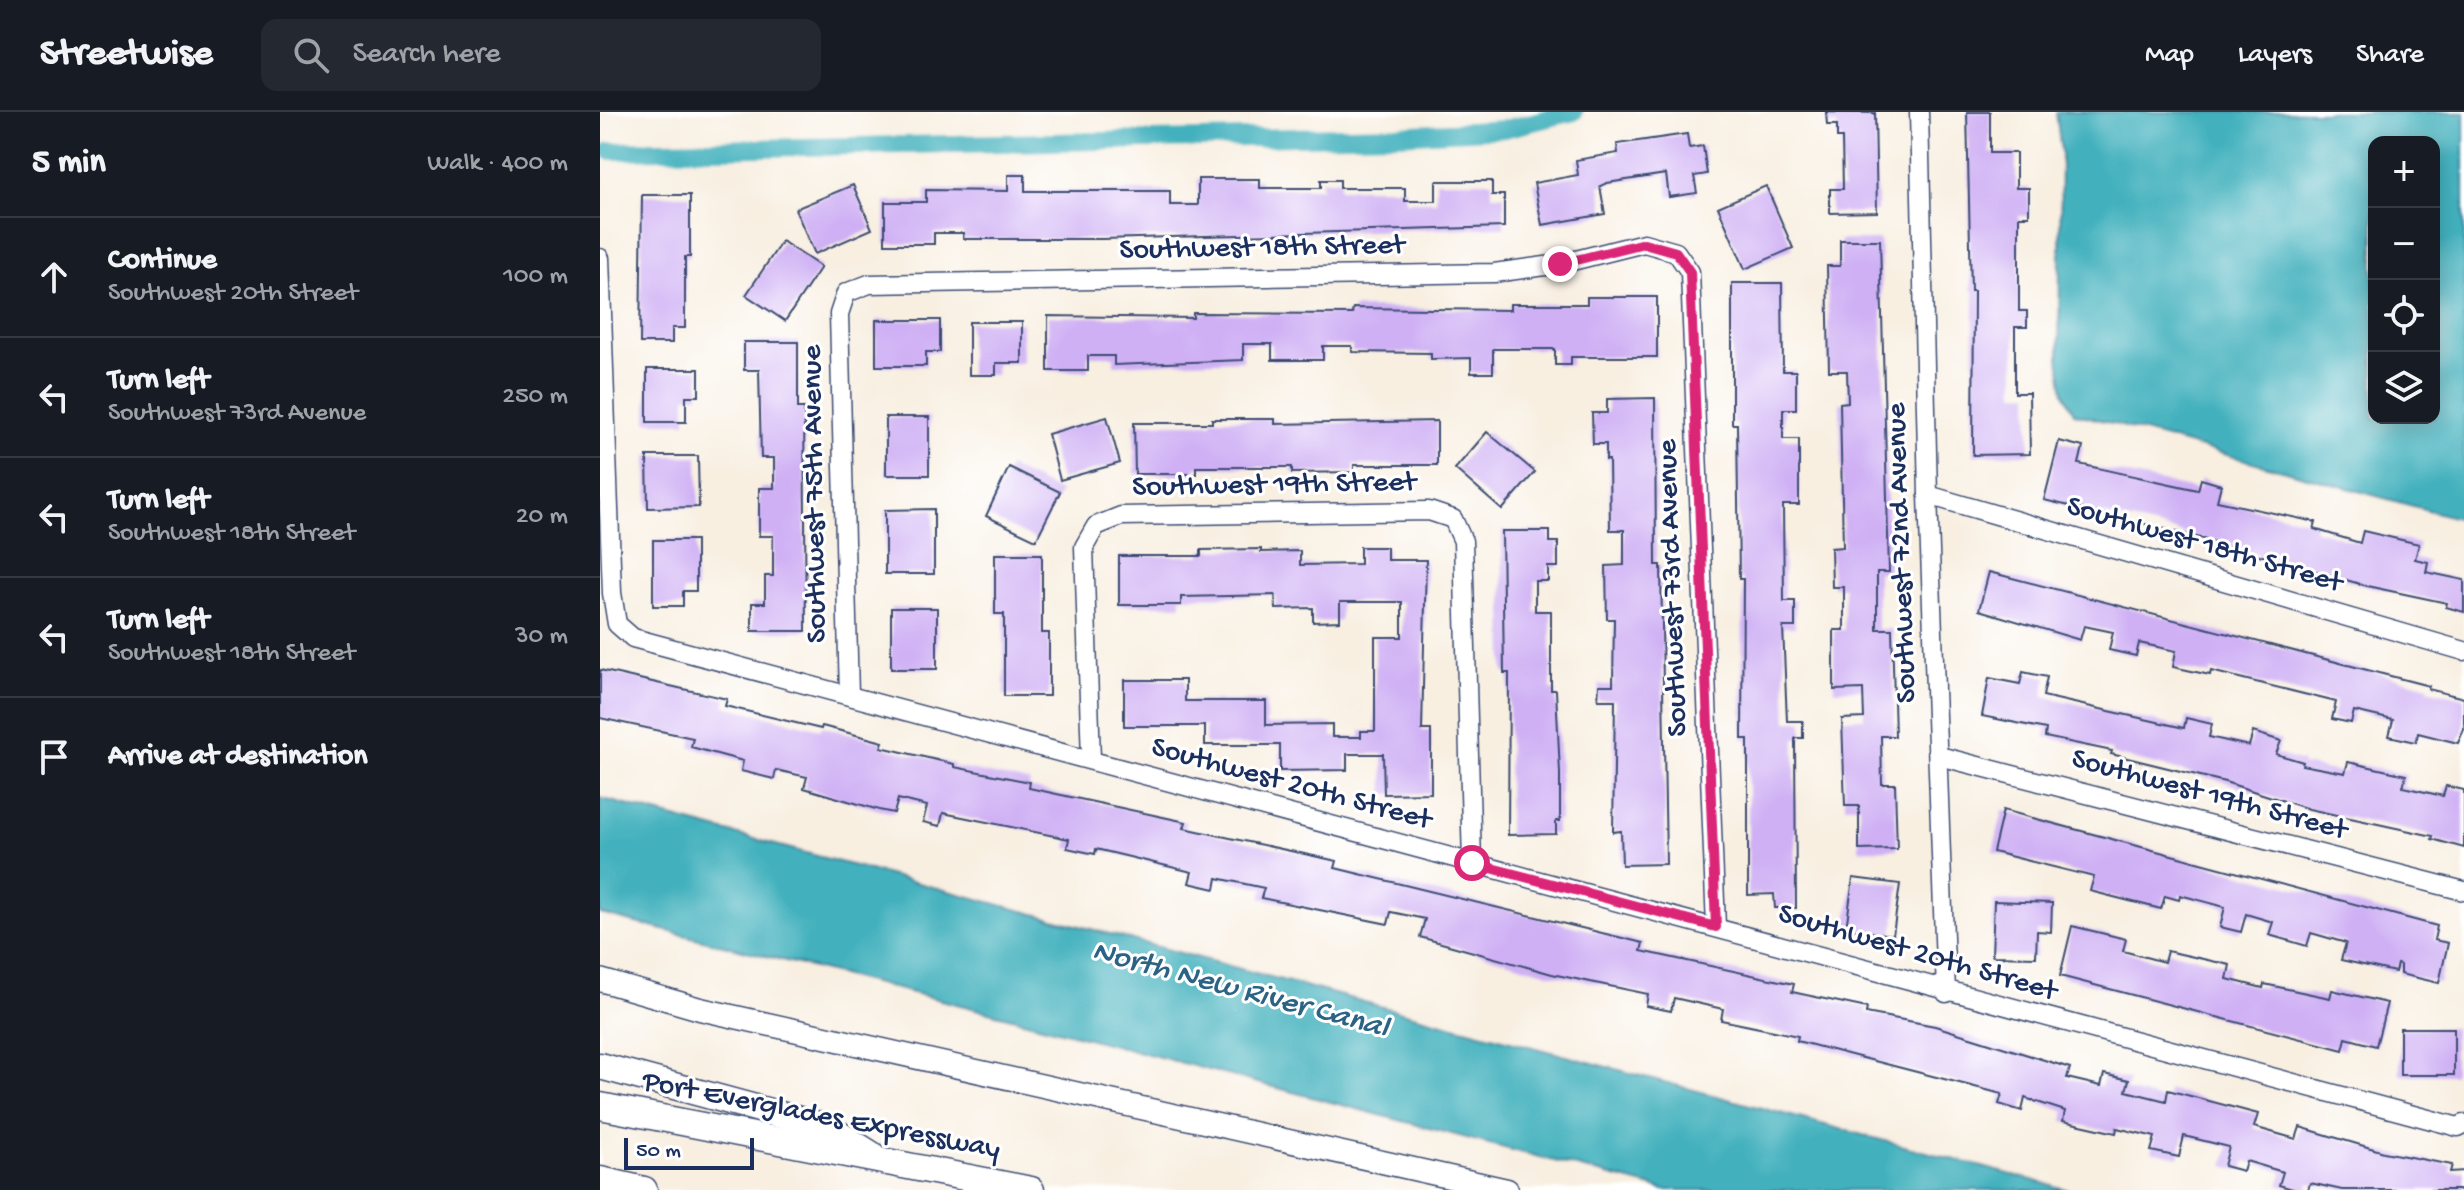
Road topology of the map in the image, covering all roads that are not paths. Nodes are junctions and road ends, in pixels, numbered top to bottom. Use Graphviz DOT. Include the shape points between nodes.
graph roads {
  1 [pos="1919,112"];
  2 [pos="1676,252"];
  3 [pos="600,258"];
  4 [pos="846,293"];
  5 [pos="1928,495"];
  6 [pos="2464,651"];
  7 [pos="849,695"];
  8 [pos="1939,756"];
  9 [pos="1091,760"];
  10 [pos="1472,863"];
  11 [pos="2464,891"];
  12 [pos="1716,927"];
  13 [pos="600,980"];
  14 [pos="1946,993"];
  15 [pos="600,1066"];
  16 [pos="600,1106"];
  17 [pos="2464,1124"];
  18 [pos="886,1164"];
  19 [pos="600,1180"];
  20 [pos="644,1190"];
  21 [pos="1031,1190"];
  22 [pos="1507,1190"];
  1 -- 5 [label="street, Southwest 72nd Avenue"];
  2 -- 4 [label="street, Southwest 18th Street" via="1644,243 1560,264 1494,273 869,284"];
  2 -- 12 [label="street, Southwest 73rd Avenue" via="1690,272"];
  3 -- 7 [label="street, Southwest 20th Street" via="617,624 633,638"];
  4 -- 7 [label="street, Southwest 75th Avenue" via="839,314"];
  5 -- 6 [label="street, Southwest 18th Street"];
  5 -- 8 [label="street, Southwest 72nd Avenue"];
  7 -- 9 [label="street, Southwest 20th Street"];
  8 -- 11 [label="street, Southwest 19th Street"];
  8 -- 14 [label="street, Southwest 72nd Avenue"];
  9 -- 10 [label="street, Southwest 20th Street"];
  9 -- 10 [label="street, Southwest 19th Street" via="1084,547 1096,526 1121,516 1429,511 1453,519 1463,541"];
  10 -- 12 [label="street, Southwest 20th Street"];
  12 -- 14 [label="street, Southwest 20th Street"];
  13 -- 22 [label="main road" via="700,1009"];
  14 -- 17 [label="street, Southwest 20th Street" via="2458,1127"];
  15 -- 18 [label="highway" via="829,1128"];
  16 -- 18 [label="highway, Port Everglades Expressway"];
  18 -- 21 [label="highway, Port Everglades Expressway"];
  19 -- 20 [label="highway"];
}
